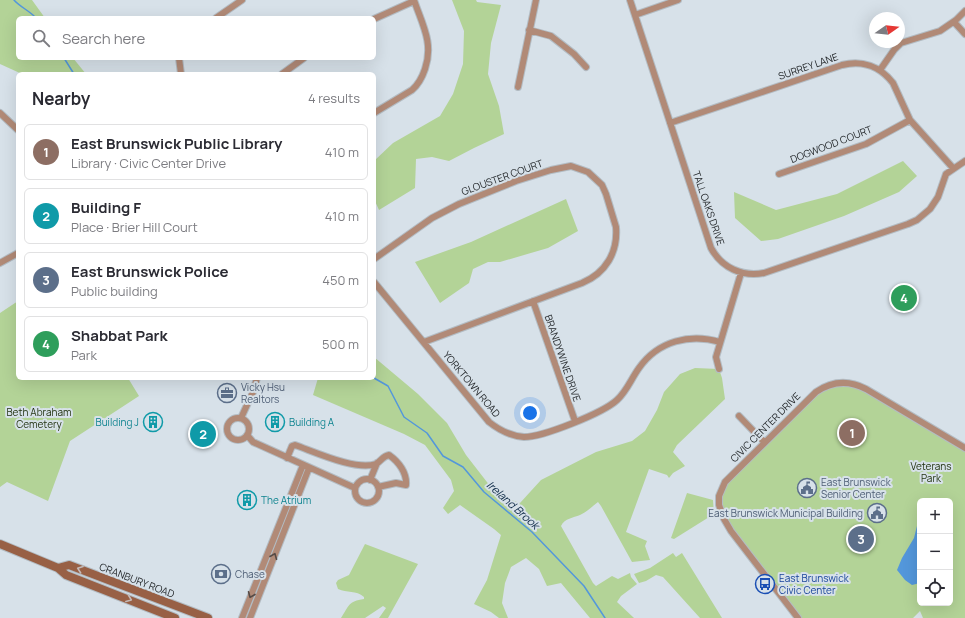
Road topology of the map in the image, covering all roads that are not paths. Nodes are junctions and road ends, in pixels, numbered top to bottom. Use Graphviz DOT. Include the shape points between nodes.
graph roads {
  1 [pos="242,0"];
  2 [pos="536,0"];
  3 [pos="630,0"];
  4 [pos="678,0"];
  5 [pos="414,1"];
  6 [pos="965,11"];
  7 [pos="635,15"];
  8 [pos="219,16"];
  9 [pos="376,18"];
  10 [pos="954,22"];
  11 [pos="529,30"];
  12 [pos="965,34"];
  13 [pos="179,60"];
  14 [pos="301,60"];
  15 [pos="586,67"];
  16 [pos="880,70"];
  17 [pos="181,72"];
  18 [pos="285,72"];
  19 [pos="518,87"];
  20 [pos="376,112"];
  21 [pos="0,113"];
  22 [pos="910,120"];
  23 [pos="670,123"];
  24 [pos="16,128"];
  25 [pos="965,161"];
  26 [pos="953,168"];
  27 [pos="779,174"];
  28 [pos="16,254"];
  29 [pos="376,258"];
  30 [pos="0,263"];
  31 [pos="741,273"];
  32 [pos="376,284"];
  33 [pos="533,301"];
  34 [pos="424,342"];
  35 [pos="720,342"];
  36 [pos="719,369"];
  37 [pos="256,380"];
  38 [pos="739,416"];
  39 [pos="241,418"];
  40 [pos="575,421"];
  41 [pos="247,435"];
  42 [pos="764,442"];
  43 [pos="965,448"];
  44 [pos="287,458"];
  45 [pos="377,464"];
  46 [pos="306,466"];
  47 [pos="370,480"];
  48 [pos="378,487"];
  49 [pos="356,488"];
  50 [pos="0,544"];
  51 [pos="58,568"];
  52 [pos="164,615"];
  53 [pos="175,618"];
  54 [pos="208,618"];
  55 [pos="242,618"];
  56 [pos="250,618"];
  57 [pos="798,618"];
  1 -- 8 [label="street"];
  2 -- 11 [label="street"];
  3 -- 7 [label="street, TALL OAKS DRIVE"];
  4 -- 7 [label="street"];
  5 -- 9 [label="street"];
  5 -- 20 [label="street" via="425,26 429,47 423,76 412,90"];
  6 -- 10 [label="street"];
  7 -- 23 [label="street, TALL OAKS DRIVE"];
  10 -- 12 [label="street"];
  10 -- 16 [label="street" via="940,31 901,43"];
  11 -- 15 [label="street" via="552,36"];
  11 -- 19 [label="street"];
  13 -- 17 [label="street"];
  14 -- 18 [label="street"];
  16 -- 22 [label="street, SURREY LANE" via="893,83"];
  16 -- 23 [label="street, SURREY LANE" via="861,63 842,64"];
  21 -- 24 [label="street"];
  22 -- 26 [label="street, SURREY LANE"];
  22 -- 27 [label="street, DOGWOOD COURT" via="866,144"];
  23 -- 31 [label="street, TALL OAKS DRIVE" via="711,248 723,263"];
  25 -- 26 [label="street, TALL OAKS DRIVE"];
  26 -- 31 [label="street, TALL OAKS DRIVE" via="946,174 934,203 917,220 770,271"];
  28 -- 30 [label="street"];
  29 -- 33 [label="street, GLOUSTER COURT" via="432,218 478,196 551,170 571,166 580,168 596,178 606,194 616,227 613,253 604,267 592,278"];
  31 -- 35 [label="street"];
  32 -- 34 [label="street, YORKTOWN ROAD"];
  33 -- 34 [label="street, GLOUSTER COURT"];
  33 -- 40 [label="street, BRANDYWINE DRIVE"];
  34 -- 40 [label="street, YORKTOWN ROAD" via="485,417 502,431 517,436 534,436"];
  35 -- 36 [label="street" via="716,357"];
  35 -- 40 [label="street, YORKTOWN ROAD" via="688,338 660,348 644,362 617,400 598,412"];
  37 -- 39 [label="street" via="254,392"];
  38 -- 42 [label="street"];
  39 -- 41 [label="street" via="248,425"];
  39 -- 41 [label="street" via="231,420 227,432 237,440"];
  41 -- 44 [label="street" via="253,442"];
  42 -- 43 [label="street, CIVIC CENTER DRIVE" via="816,392 833,384 847,383 866,389"];
  42 -- 57 [label="street, CIVIC CENTER DRIVE" via="725,482 719,496 719,504 731,531"];
  44 -- 45 [label="street" via="292,446 296,445 350,465"];
  44 -- 46 [label="street"];
  45 -- 47 [label="street"];
  45 -- 48 [label="street" via="389,455 407,478 406,485 396,483"];
  46 -- 49 [label="street"];
  46 -- 55 [label="street, one-way"];
  56 -- 46 [label="street, one-way"];
  47 -- 48 [label="street"];
  47 -- 49 [label="street" via="363,480"];
  48 -- 49 [label="street" via="376,499 365,503 358,499"];
  50 -- 51 [label="main road, CRANBURY ROAD"];
  51 -- 52 [label="main road, CRANBURY ROAD, one-way" via="66,575"];
  54 -- 51 [label="main road, CRANBURY ROAD, one-way" via="68,565"];
  52 -- 53 [label="main road, CRANBURY ROAD"];
}
